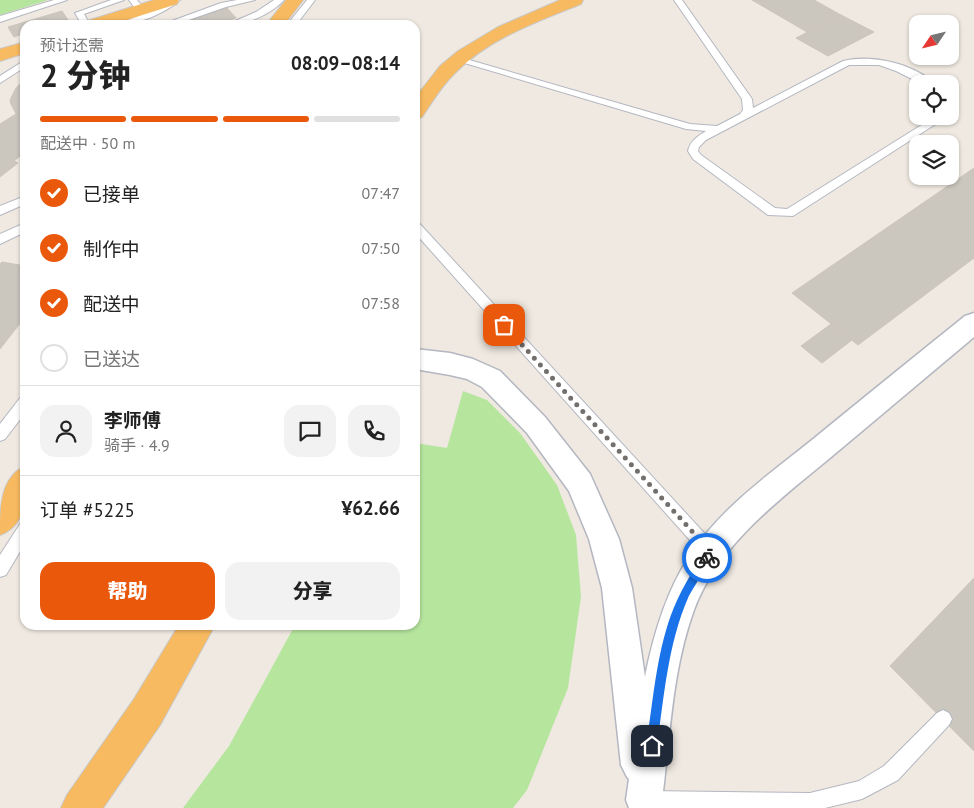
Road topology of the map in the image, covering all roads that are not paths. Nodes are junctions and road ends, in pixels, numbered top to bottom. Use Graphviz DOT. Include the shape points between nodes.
graph roads {
  1 [pos="63,0"];
  2 [pos="120,0"];
  3 [pos="171,0"];
  4 [pos="176,0"];
  5 [pos="251,0"];
  6 [pos="256,0"];
  7 [pos="280,0"];
  8 [pos="295,0"];
  9 [pos="311,0"];
  10 [pos="575,0"];
  11 [pos="678,0"];
  12 [pos="137,5"];
  13 [pos="224,5"];
  14 [pos="0,19"];
  15 [pos="83,20"];
  16 [pos="117,20"];
  17 [pos="127,20"];
  18 [pos="180,20"];
  19 [pos="196,20"];
  20 [pos="249,20"];
  21 [pos="251,20"];
  22 [pos="279,20"];
  23 [pos="295,20"];
  24 [pos="20,48"];
  25 [pos="20,49"];
  26 [pos="0,51"];
  27 [pos="0,55"];
  28 [pos="456,59"];
  29 [pos="20,67"];
  30 [pos="914,75"];
  31 [pos="20,76"];
  32 [pos="0,82"];
  33 [pos="420,105"];
  34 [pos="744,116"];
  35 [pos="929,125"];
  36 [pos="720,129"];
  37 [pos="20,202"];
  38 [pos="0,211"];
  39 [pos="20,229"];
  40 [pos="420,232"];
  41 [pos="0,240"];
  42 [pos="974,323"];
  43 [pos="420,360"];
  44 [pos="20,409"];
  45 [pos="0,435"];
  46 [pos="20,488"];
  47 [pos="0,520"];
  48 [pos="20,538"];
  49 [pos="711,552"];
  50 [pos="0,569"];
  51 [pos="195,630"];
  52 [pos="943,719"];
  53 [pos="644,805"];
  54 [pos="80,808"];
  1 -- 14 [label="lane"];
  2 -- 15 [label="lane" via="79,13"];
  3 -- 12 [label="highway"];
  4 -- 17 [label="lane" via="146,16"];
  5 -- 13 [label="lane"];
  6 -- 20 [label="lane"];
  7 -- 21 [label="lane"];
  8 -- 22 [label="highway"];
  9 -- 23 [label="lane"];
  10 -- 28 [label="highway" via="512,26"];
  11 -- 34 [label="lane" via="747,99 748,110"];
  12 -- 16 [label="highway"];
  13 -- 18 [label="lane"];
  13 -- 19 [label="lane"];
  24 -- 26 [label="lane"];
  25 -- 27 [label="highway"];
  28 -- 33 [label="highway"];
  28 -- 36 [label="lane" via="690,127"];
  29 -- 32 [label="lane"];
  30 -- 34 [label="lane" via="884,62 854,61"];
  31 -- 32 [label="lane"];
  34 -- 36 [label="lane"];
  35 -- 36 [label="lane" via="790,213 772,212 697,157 693,151 697,142"];
  37 -- 38 [label="lane"];
  39 -- 41 [label="lane"];
  40 -- 49 [label="lane"];
  42 -- 49 [label="street" via="772,489"];
  43 -- 53 [label="street" via="473,370 491,379 536,425 580,483 604,539 617,588"];
  44 -- 45 [label="lane"];
  46 -- 47 [label="highway"];
  48 -- 50 [label="lane"];
  49 -- 53 [label="street" via="690,582 676,616 662,675"];
  51 -- 54 [label="highway" via="147,712"];
  52 -- 53 [label="lane" via="891,773 862,790 810,802"];
}
